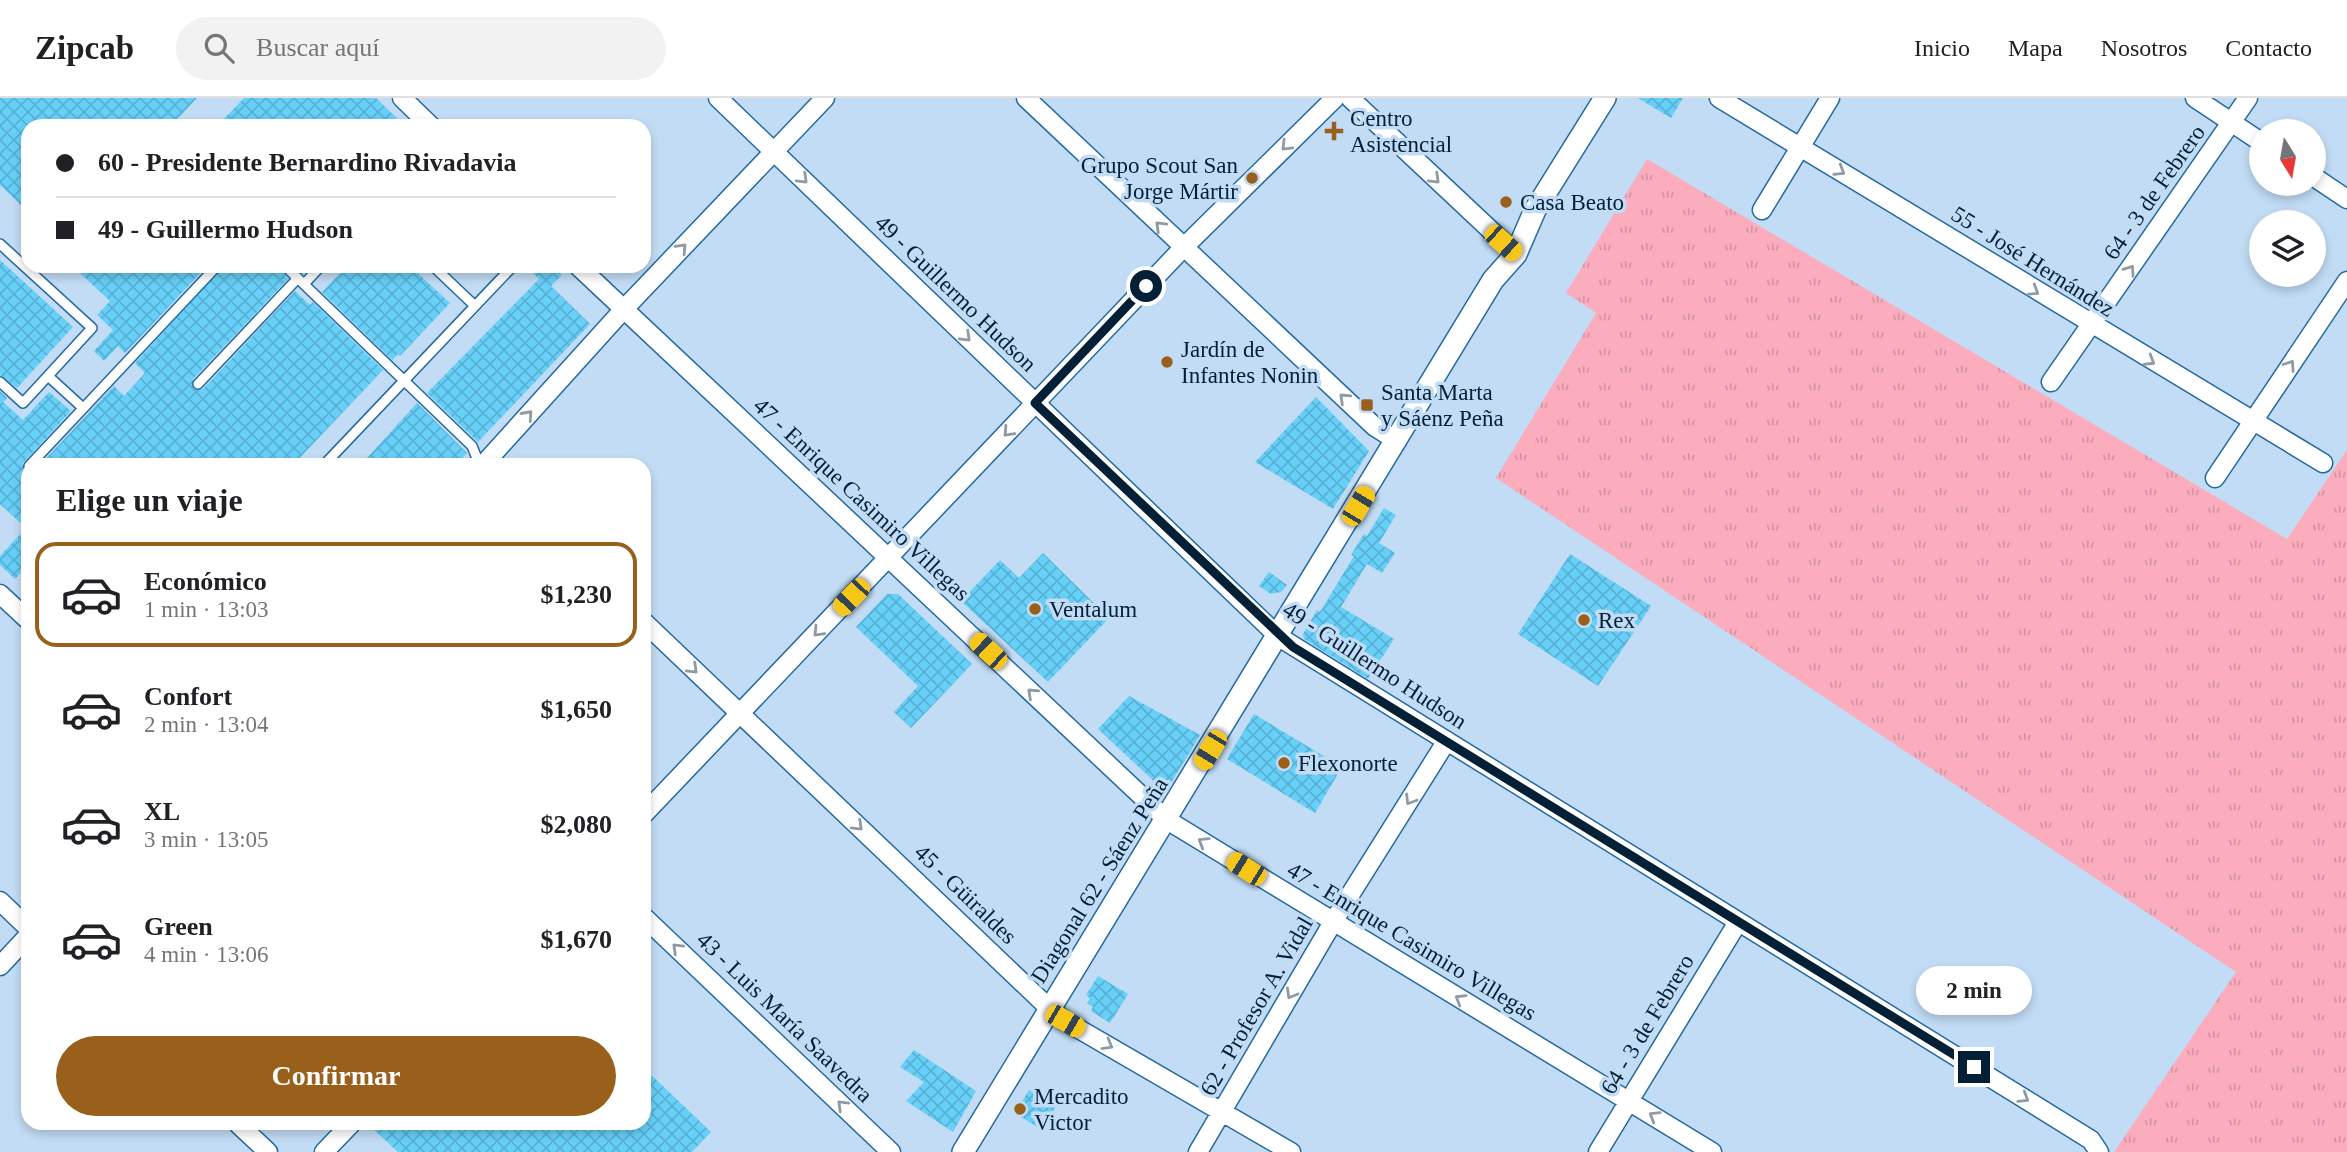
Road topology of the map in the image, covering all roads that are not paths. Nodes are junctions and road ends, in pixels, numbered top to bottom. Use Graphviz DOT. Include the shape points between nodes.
graph roads {
  1 [pos="402,98"];
  2 [pos="718,98"];
  3 [pos="825,98"];
  4 [pos="1026,98"];
  5 [pos="1335,98"];
  6 [pos="1350,98"];
  7 [pos="1605,98"];
  8 [pos="1719,98"];
  9 [pos="1830,98"];
  10 [pos="2195,98"];
  11 [pos="2248,98"];
  12 [pos="424,119"];
  13 [pos="2232,122"];
  14 [pos="2249,134"];
  15 [pos="1800,146"];
  16 [pos="774,151"];
  17 [pos="2326,185"];
  18 [pos="2347,199"];
  19 [pos="1762,210"];
  20 [pos="0,244"];
  21 [pos="1183,248"];
  22 [pos="1516,254"];
  23 [pos="21,263"];
  24 [pos="32,273"];
  25 [pos="210,273"];
  26 [pos="292,273"];
  27 [pos="312,273"];
  28 [pos="440,273"];
  29 [pos="506,273"];
  30 [pos="585,273"];
  31 [pos="301,281"];
  32 [pos="2347,281"];
  33 [pos="475,306"];
  34 [pos="624,309"];
  35 [pos="2091,326"];
  36 [pos="48,376"];
  37 [pos="405,381"];
  38 [pos="0,382"];
  39 [pos="2051,382"];
  40 [pos="198,384"];
  41 [pos="1035,403"];
  42 [pos="82,407"];
  43 [pos="2251,421"];
  44 [pos="1397,441"];
  45 [pos="36,458"];
  46 [pos="331,458"];
  47 [pos="477,458"];
  48 [pos="488,458"];
  49 [pos="2323,463"];
  50 [pos="2215,478"];
  51 [pos="888,558"];
  52 [pos="0,594"];
  53 [pos="21,614"];
  54 [pos="651,629"];
  55 [pos="1279,636"];
  56 [pos="740,714"];
  57 [pos="1446,742"];
  58 [pos="651,807"];
  59 [pos="1167,820"];
  60 [pos="0,901"];
  61 [pos="21,921"];
  62 [pos="1333,922"];
  63 [pos="1738,922"];
  64 [pos="651,923"];
  65 [pos="21,944"];
  66 [pos="0,966"];
  67 [pos="1050,1009"];
  68 [pos="1629,1101"];
  69 [pos="1224,1111"];
  70 [pos="244,1130"];
  71 [pos="345,1130"];
  72 [pos="268,1152"];
  73 [pos="324,1152"];
  74 [pos="891,1152"];
  75 [pos="963,1152"];
  76 [pos="1198,1152"];
  77 [pos="1291,1152"];
  78 [pos="1598,1152"];
  79 [pos="1712,1152"];
  80 [pos="2099,1152"];
  1 -- 12 [label="street"];
  2 -- 16 [label="street, 49 - Guillermo Hudson"];
  3 -- 16 [label="street"];
  21 -- 4 [label="street, one-way"];
  5 -- 21 [label="street, one-way"];
  6 -- 22 [label="street, one-way"];
  7 -- 22 [label="street, Diagonal 62 - Sáenz Peña" via="1535,210"];
  8 -- 15 [label="street, 55 - José Hernández"];
  9 -- 15 [label="street"];
  10 -- 13 [label="street"];
  11 -- 13 [label="street, 64 - 3 de Febrero"];
  13 -- 14 [label="street"];
  35 -- 13 [label="street, 64 - 3 de Febrero, one-way"];
  15 -- 19 [label="street"];
  15 -- 35 [label="street, 55 - José Hernández, one-way"];
  34 -- 16 [label="street, one-way"];
  16 -- 41 [label="street, 49 - Guillermo Hudson, one-way"];
  17 -- 18 [label="street"];
  20 -- 23 [label="lane"];
  21 -- 41 [label="street"];
  44 -- 21 [label="street, one-way" via="1375,427"];
  22 -- 44 [label="street, Diagonal 62 - Sáenz Peña" via="1493,280"];
  24 -- 36 [label="lane" via="92,328"];
  25 -- 42 [label="lane"];
  26 -- 31 [label="lane"];
  27 -- 31 [label="lane"];
  28 -- 33 [label="lane"];
  29 -- 33 [label="lane"];
  30 -- 34 [label="street, 47 - Enrique Casimiro Villegas"];
  31 -- 37 [label="lane"];
  31 -- 40 [label="lane"];
  43 -- 32 [label="street, one-way"];
  33 -- 37 [label="lane"];
  48 -- 34 [label="street, one-way"];
  34 -- 51 [label="street, 47 - Enrique Casimiro Villegas"];
  35 -- 39 [label="street, 64 - 3 de Febrero"];
  35 -- 43 [label="street, 55 - José Hernández, one-way"];
  36 -- 38 [label="lane" via="23,403"];
  36 -- 42 [label="lane"];
  37 -- 46 [label="lane"];
  37 -- 47 [label="lane" via="472,446"];
  41 -- 51 [label="street, one-way"];
  41 -- 55 [label="street, 49 - Guillermo Hudson"];
  42 -- 45 [label="lane"];
  43 -- 49 [label="street, 55 - José Hernández"];
  43 -- 50 [label="street"];
  44 -- 55 [label="street, Diagonal 62 - Sáenz Peña"];
  51 -- 56 [label="street, one-way"];
  59 -- 51 [label="street, 47 - Enrique Casimiro Villegas, one-way"];
  52 -- 53 [label="street"];
  54 -- 56 [label="street, 45 - Güiraldes, one-way"];
  55 -- 57 [label="street, 49 - Guillermo Hudson"];
  55 -- 59 [label="street, Diagonal 62 - Sáenz Peña"];
  56 -- 58 [label="street"];
  56 -- 67 [label="street, 45 - Güiraldes, one-way"];
  57 -- 62 [label="street, 62 - Profesor A. Vidal, one-way"];
  57 -- 63 [label="street, 49 - Guillermo Hudson"];
  62 -- 59 [label="street, 47 - Enrique Casimiro Villegas, one-way"];
  59 -- 67 [label="street, Diagonal 62 - Sáenz Peña"];
  60 -- 61 [label="street"];
  68 -- 62 [label="street, 47 - Enrique Casimiro Villegas, one-way"];
  62 -- 69 [label="street, 62 - Profesor A. Vidal, one-way"];
  63 -- 68 [label="street, 64 - 3 de Febrero"];
  63 -- 80 [label="street, 49 - Guillermo Hudson, one-way" via="2091,1140"];
  74 -- 64 [label="street, 43 - Luis María Saavedra, one-way"];
  65 -- 66 [label="street"];
  67 -- 69 [label="street, 45 - Güiraldes, one-way"];
  67 -- 75 [label="street, Diagonal 62 - Sáenz Peña"];
  68 -- 78 [label="street, 64 - 3 de Febrero"];
  79 -- 68 [label="street, 47 - Enrique Casimiro Villegas, one-way"];
  69 -- 76 [label="street, 62 - Profesor A. Vidal"];
  69 -- 77 [label="street, 45 - Güiraldes"];
  70 -- 72 [label="street"];
  71 -- 73 [label="street"];
}
